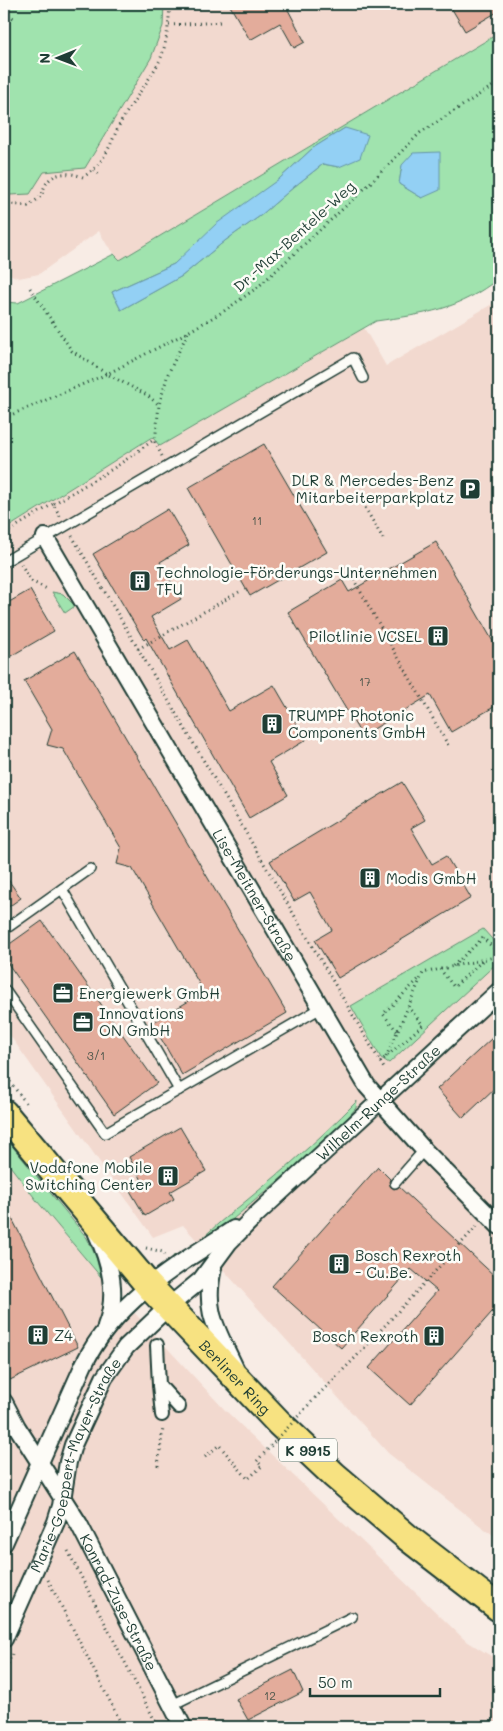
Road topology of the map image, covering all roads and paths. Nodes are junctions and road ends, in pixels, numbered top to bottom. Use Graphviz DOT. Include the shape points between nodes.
graph roads {
  1 [pos="170,4"];
  2 [pos="4,12"];
  3 [pos="15,19"];
  4 [pos="222,22"];
  5 [pos="169,24"];
  6 [pos="499,82"];
  7 [pos="94,170"];
  8 [pos="102,176"];
  9 [pos="4,199"];
  10 [pos="30,288"];
  11 [pos="188,332"];
  12 [pos="107,374"];
  13 [pos="364,378"];
  14 [pos="159,406"];
  15 [pos="4,418"];
  16 [pos="155,439"];
  17 [pos="167,466"];
  18 [pos="360,499"];
  19 [pos="53,504"];
  20 [pos="66,525"];
  21 [pos="4,534"];
  22 [pos="45,537"];
  23 [pos="385,542"];
  24 [pos="4,562"];
  25 [pos="346,566"];
  26 [pos="240,592"];
  27 [pos="138,649"];
  28 [pos="448,745"];
  29 [pos="90,869"];
  30 [pos="62,888"];
  31 [pos="4,930"];
  32 [pos="499,955"];
  33 [pos="483,960"];
  34 [pos="453,966"];
  35 [pos="440,969"];
  36 [pos="422,976"];
  37 [pos="4,989"];
  38 [pos="499,991"];
  39 [pos="320,1008"];
  40 [pos="408,1008"];
  41 [pos="397,1031"];
  42 [pos="386,1057"];
  43 [pos="380,1062"];
  44 [pos="385,1070"];
  45 [pos="179,1090"];
  46 [pos="379,1102"];
  47 [pos="4,1113"];
  48 [pos="424,1150"];
  49 [pos="395,1184"];
  50 [pos="257,1214"];
  51 [pos="89,1216"];
  52 [pos="493,1220"];
  53 [pos="216,1260"];
  54 [pos="149,1286"];
  55 [pos="168,1307"];
  56 [pos="105,1328"];
  57 [pos="157,1345"];
  58 [pos="159,1385"];
  59 [pos="244,1388"];
  60 [pos="4,1402"];
  61 [pos="179,1407"];
  62 [pos="162,1415"];
  63 [pos="163,1429"];
  64 [pos="205,1457"];
  65 [pos="40,1462"];
  66 [pos="158,1466"];
  67 [pos="63,1496"];
  68 [pos="4,1543"];
  69 [pos="68,1551"];
  70 [pos="38,1562"];
  71 [pos="499,1608"];
  72 [pos="352,1617"];
  73 [pos="4,1639"];
  74 [pos="172,1705"];
  75 [pos="122,1727"];
  76 [pos="128,1727"];
  77 [pos="137,1727"];
  78 [pos="158,1727"];
  79 [pos="183,1727"];
  1 -- 5 [label="path"];
  2 -- 3 [label="path"];
  4 -- 5 [label="path"];
  5 -- 7 [label="path" via="160,59 118,126 109,151"];
  6 -- 11 [label="path, Dr.-Max-Bentele-Weg" via="420,133 258,287"];
  7 -- 8 [label="path"];
  7 -- 9 [label="path" via="83,177 73,173 49,179 41,196 28,206 11,204"];
  10 -- 12 [label="path" via="72,351"];
  11 -- 12 [label="path, Dr.-Max-Bentele-Weg"];
  11 -- 14 [label="path" via="168,374"];
  12 -- 14 [label="path"];
  12 -- 15 [label="path, Dr.-Max-Bentele-Weg"];
  13 -- 17 [label="lane" via="353,358"];
  14 -- 16 [label="path"];
  16 -- 17 [label="path"];
  16 -- 19 [label="path" via="121,464"];
  17 -- 20 [label="lane"];
  18 -- 23 [label="path"];
  19 -- 20 [label="path"];
  19 -- 21 [label="path"];
  20 -- 22 [label="lane"];
  20 -- 27 [label="path"];
  22 -- 24 [label="lane"];
  22 -- 39 [label="street, Lise-Meitner-Straße"];
  25 -- 28 [label="path"];
  26 -- 27 [label="path"];
  27 -- 43 [label="path"];
  29 -- 30 [label="lane"];
  30 -- 31 [label="lane"];
  30 -- 45 [label="lane"];
  32 -- 33 [label="path"];
  32 -- 34 [label="path" via="483,938"];
  33 -- 34 [label="path"];
  33 -- 35 [label="path" via="454,987"];
  34 -- 35 [label="path"];
  35 -- 36 [label="path"];
  36 -- 40 [label="path"];
  36 -- 41 [label="path" via="383,1014"];
  37 -- 45 [label="lane" via="105,1133"];
  38 -- 46 [label="street, Wilhelm-Runge-Straße"];
  39 -- 45 [label="lane"];
  39 -- 46 [label="street, Lise-Meitner-Straße"];
  40 -- 41 [label="path"];
  40 -- 42 [label="path" via="423,1025"];
  41 -- 42 [label="path"];
  42 -- 43 [label="path"];
  43 -- 44 [label="path"];
  46 -- 48 [label="street, Lise-Meitner-Straße"];
  46 -- 50 [label="street, Wilhelm-Runge-Straße"];
  47 -- 51 [label="main road, Berliner Ring"];
  48 -- 49 [label="lane"];
  48 -- 52 [label="street, Lise-Meitner-Straße"];
  50 -- 53 [label="street, Wilhelm-Runge-Straße"];
  50 -- 54 [label="street, Wilhelm-Runge-Straße"];
  51 -- 54 [label="main road, Berliner Ring"];
  51 -- 56 [label="street" via="105,1252 112,1280 111,1307"];
  52 -- 64 [label="path, bridge" via="257,1461 262,1466 248,1480 219,1445"];
  53 -- 55 [label="street, Wilhelm-Runge-Straße" via="201,1280"];
  53 -- 59 [label="street, Wilhelm-Runge-Straße" via="210,1284 210,1309"];
  54 -- 55 [label="main road, Berliner Ring"];
  54 -- 56 [label="street, Marie-Goeppert-Mayer-Straße"];
  55 -- 59 [label="main road, Berliner Ring / K 9915"];
  55 -- 67 [label="street, Marie-Goeppert-Mayer-Straße" via="126,1347 99,1387 73,1445"];
  56 -- 65 [label="street, Marie-Goeppert-Mayer-Straße" via="84,1364"];
  57 -- 58 [label="street"];
  58 -- 61 [label="street"];
  58 -- 62 [label="street"];
  59 -- 71 [label="main road, Berliner Ring / K 9915" via="374,1510 436,1562"];
  60 -- 65 [label="street, Konrad-Zuse-Straße"];
  63 -- 66 [label="path"];
  65 -- 67 [label="street, Konrad-Zuse-Straße"];
  65 -- 68 [label="street, Marie-Goeppert-Mayer-Straße"];
  67 -- 70 [label="street, Marie-Goeppert-Mayer-Straße" via="56,1522"];
  67 -- 74 [label="street, Konrad-Zuse-Straße"];
  69 -- 78 [label="path"];
  70 -- 73 [label="street, Marie-Goeppert-Mayer-Straße"];
  70 -- 75 [label="path"];
  72 -- 74 [label="lane"];
  74 -- 79 [label="street, Konrad-Zuse-Straße"];
  76 -- 77 [label="path" via="134,1724"];
}
